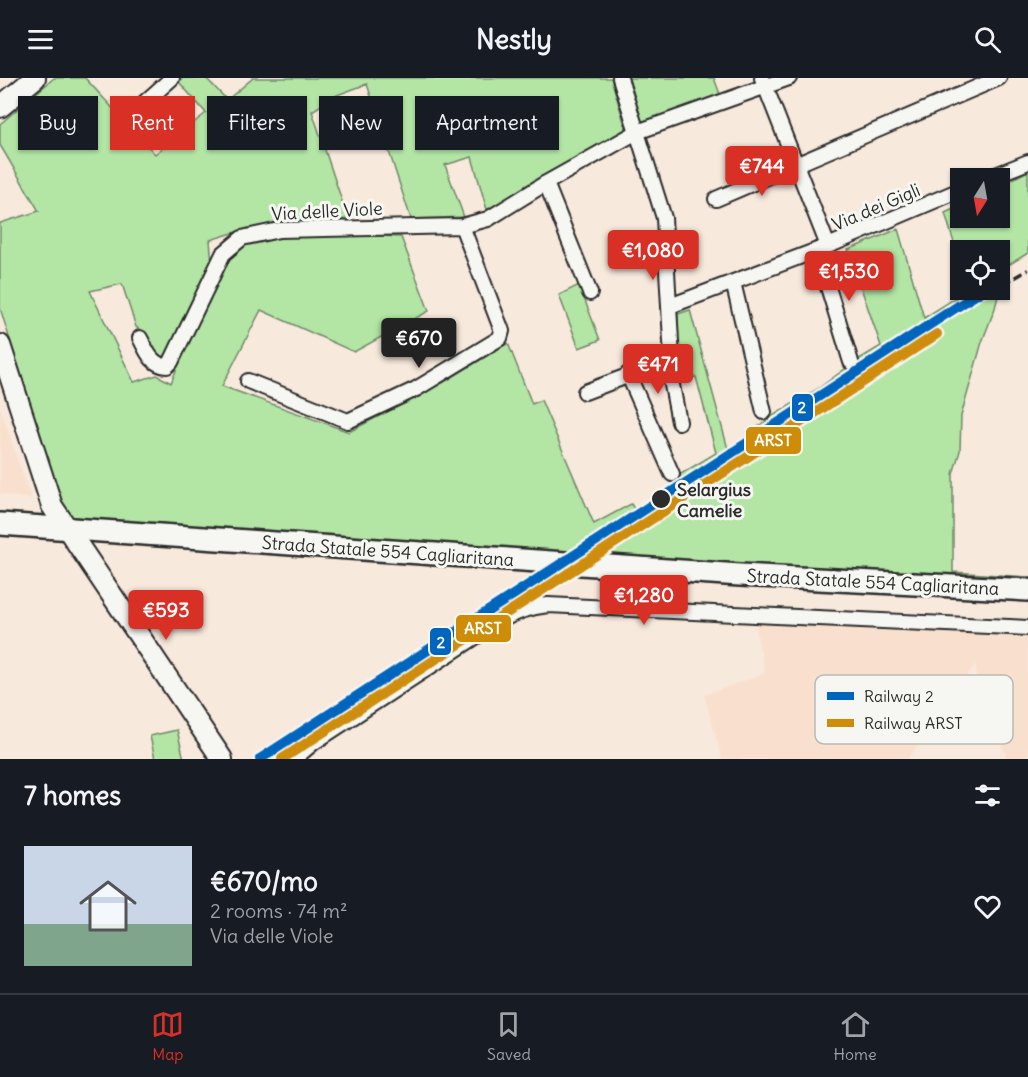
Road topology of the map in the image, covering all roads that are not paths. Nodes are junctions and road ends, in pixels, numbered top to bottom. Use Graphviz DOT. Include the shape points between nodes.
graph roads {
  1 [pos="35,78"];
  2 [pos="172,78"];
  3 [pos="620,78"];
  4 [pos="789,78"];
  5 [pos="999,78"];
  6 [pos="764,83"];
  7 [pos="152,96"];
  8 [pos="0,107"];
  9 [pos="637,132"];
  10 [pos="1028,162"];
  11 [pos="797,165"];
  12 [pos="1010,169"];
  13 [pos="546,183"];
  14 [pos="950,194"];
  15 [pos="716,199"];
  16 [pos="462,226"];
  17 [pos="822,248"];
  18 [pos="733,282"];
  19 [pos="590,293"];
  20 [pos="670,306"];
  21 [pos="140,338"];
  22 [pos="0,345"];
  23 [pos="665,362"];
  24 [pos="851,362"];
  25 [pos="628,374"];
  26 [pos="249,381"];
  27 [pos="585,392"];
  28 [pos="764,412"];
  29 [pos="679,422"];
  30 [pos="672,474"];
  31 [pos="0,524"];
  32 [pos="73,536"];
  33 [pos="0,537"];
  34 [pos="858,587"];
  35 [pos="1028,590"];
  36 [pos="966,593"];
  37 [pos="1028,604"];
  38 [pos="1028,628"];
  39 [pos="222,759"];
  40 [pos="294,759"];
  1 -- 8 [label="street"];
  2 -- 7 [label="street"];
  3 -- 9 [label="street"];
  4 -- 6 [label="street, Via delle Viole"];
  5 -- 11 [label="street"];
  6 -- 9 [label="street, Via delle Viole"];
  6 -- 11 [label="street"];
  9 -- 13 [label="street, Via delle Viole"];
  9 -- 20 [label="street" via="664,218"];
  10 -- 12 [label="street"];
  11 -- 15 [label="street"];
  11 -- 17 [label="street"];
  13 -- 16 [label="street, Via delle Viole" via="488,219"];
  13 -- 19 [label="street"];
  14 -- 17 [label="street, Via dei Gigli"];
  16 -- 21 [label="street, Via delle Viole" via="279,230 242,238 222,254 167,366 151,358"];
  16 -- 26 [label="street" via="502,331 500,338 416,389 348,421"];
  17 -- 18 [label="street, Via dei Gigli"];
  17 -- 24 [label="street"];
  18 -- 20 [label="street, Via dei Gigli"];
  18 -- 28 [label="street"];
  20 -- 23 [label="street" via="672,359"];
  22 -- 32 [label="street" via="47,495 58,518"];
  23 -- 25 [label="street"];
  23 -- 29 [label="street"];
  25 -- 27 [label="street"];
  25 -- 30 [label="street"];
  31 -- 32 [label="main road, Strada Statale 554 Cagliaritana"];
  32 -- 33 [label="main road, Strada Statale 554 Cagliaritana"];
  32 -- 34 [label="main road, Strada Statale 554 Cagliaritana" via="531,560"];
  32 -- 34 [label="main road, Strada Statale 554 Cagliaritana" via="488,570"];
  32 -- 39 [label="street"];
  34 -- 36 [label="main road, Strada Statale 554 Cagliaritana"];
  35 -- 36 [label="main road, Strada Statale 554 Cagliaritana"];
  36 -- 37 [label="main road, Strada Statale 554 Cagliaritana"];
  38 -- 40 [label="street" via="548,605 522,609"];
}
